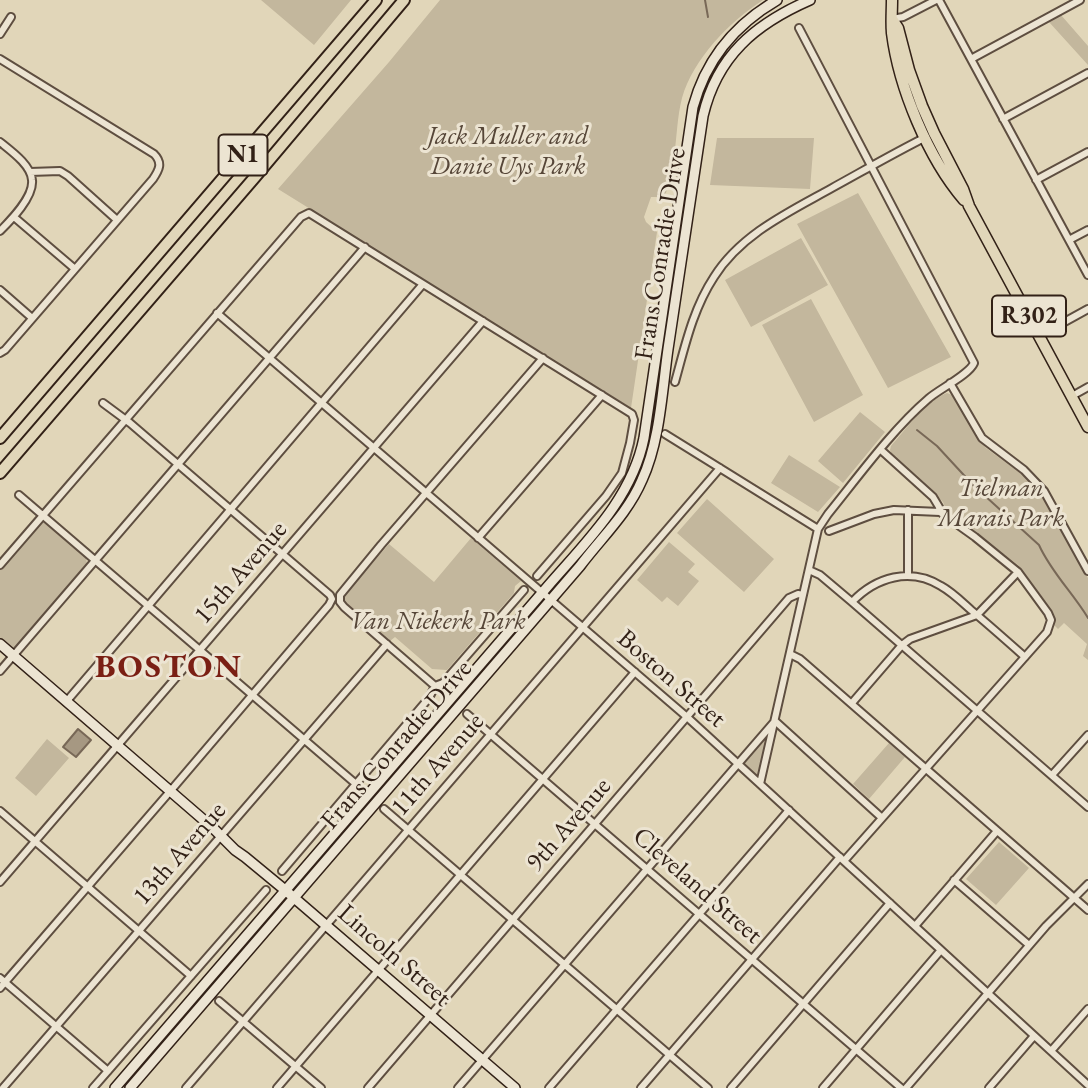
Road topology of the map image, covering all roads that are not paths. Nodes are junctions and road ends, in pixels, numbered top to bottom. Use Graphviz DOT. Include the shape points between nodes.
graph roads {
  1 [pos="376,0"];
  2 [pos="404,0"];
  3 [pos="777,0"];
  4 [pos="810,0"];
  5 [pos="892,0"];
  6 [pos="937,0"];
  7 [pos="1080,0"];
  8 [pos="787,5"];
  9 [pos="11,18"];
  10 [pos="892,19"];
  11 [pos="799,28"];
  12 [pos="0,34"];
  13 [pos="0,59"];
  14 [pos="971,59"];
  15 [pos="1088,74"];
  16 [pos="1003,119"];
  17 [pos="929,135"];
  18 [pos="0,142"];
  19 [pos="1088,152"];
  20 [pos="871,166"];
  21 [pos="30,172"];
  22 [pos="1036,180"];
  23 [pos="15,217"];
  24 [pos="117,220"];
  25 [pos="1088,230"];
  26 [pos="0,231"];
  27 [pos="1069,240"];
  28 [pos="365,247"];
  29 [pos="75,268"];
  30 [pos="1088,275"];
  31 [pos="423,284"];
  32 [pos="0,290"];
  33 [pos="1088,309"];
  34 [pos="217,313"];
  35 [pos="32,318"];
  36 [pos="484,321"];
  37 [pos="1039,335"];
  38 [pos="0,353"];
  39 [pos="270,358"];
  40 [pos="542,358"];
  41 [pos="676,382"];
  42 [pos="950,383"];
  43 [pos="1088,387"];
  44 [pos="602,394"];
  45 [pos="1072,396"];
  46 [pos="103,402"];
  47 [pos="322,402"];
  48 [pos="125,420"];
  49 [pos="1088,426"];
  50 [pos="665,434"];
  51 [pos="0,438"];
  52 [pos="374,448"];
  53 [pos="881,450"];
  54 [pos="178,464"];
  55 [pos="720,468"];
  56 [pos="0,473"];
  57 [pos="426,493"];
  58 [pos="19,495"];
  59 [pos="230,509"];
  60 [pos="908,510"];
  61 [pos="940,512"];
  62 [pos="43,515"];
  63 [pos="818,529"];
  64 [pos="829,531"];
  65 [pos="478,538"];
  66 [pos="282,555"];
  67 [pos="96,560"];
  68 [pos="0,565"];
  69 [pos="809,570"];
  70 [pos="1088,571"];
  71 [pos="1017,572"];
  72 [pos="537,576"];
  73 [pos="908,576"];
  74 [pos="524,590"];
  75 [pos="803,595"];
  76 [pos="546,596"];
  77 [pos="852,602"];
  78 [pos="148,605"];
  79 [pos="977,615"];
  80 [pos="582,627"];
  81 [pos="387,644"];
  82 [pos="0,645"];
  83 [pos="902,645"];
  84 [pos="200,650"];
  85 [pos="790,654"];
  86 [pos="14,656"];
  87 [pos="1025,657"];
  88 [pos="0,671"];
  89 [pos="635,672"];
  90 [pos="435,685"];
  91 [pos="252,695"];
  92 [pos="66,702"];
  93 [pos="852,703"];
  94 [pos="978,711"];
  95 [pos="467,714"];
  96 [pos="687,717"];
  97 [pos="775,721"];
  98 [pos="490,734"];
  99 [pos="1088,735"];
  100 [pos="304,740"];
  101 [pos="117,746"];
  102 [pos="738,764"];
  103 [pos="927,769"];
  104 [pos="1052,775"];
  105 [pos="543,779"];
  106 [pos="356,784"];
  107 [pos="760,784"];
  108 [pos="170,791"];
  109 [pos="1088,807"];
  110 [pos="384,809"];
  111 [pos="789,810"];
  112 [pos="0,811"];
  113 [pos="882,818"];
  114 [pos="594,824"];
  115 [pos="408,830"];
  116 [pos="998,831"];
  117 [pos="220,834"];
  118 [pos="35,841"];
  119 [pos="842,859"];
  120 [pos="648,869"];
  121 [pos="282,871"];
  122 [pos="461,875"];
  123 [pos="954,880"];
  124 [pos="0,882"];
  125 [pos="1088,884"];
  126 [pos="87,887"];
  127 [pos="266,890"];
  128 [pos="285,890"];
  129 [pos="294,897"];
  130 [pos="1075,899"];
  131 [pos="890,903"];
  132 [pos="1088,910"];
  133 [pos="699,914"];
  134 [pos="513,920"];
  135 [pos="326,925"];
  136 [pos="915,926"];
  137 [pos="139,932"];
  138 [pos="1029,945"];
  139 [pos="941,950"];
  140 [pos="752,959"];
  141 [pos="565,965"];
  142 [pos="378,970"];
  143 [pos="191,976"];
  144 [pos="2,983"];
  145 [pos="988,993"];
  146 [pos="219,1001"];
  147 [pos="804,1003"];
  148 [pos="1088,1009"];
  149 [pos="617,1010"];
  150 [pos="430,1015"];
  151 [pos="243,1021"];
  152 [pos="57,1027"];
  153 [pos="1034,1035"];
  154 [pos="856,1050"];
  155 [pos="1051,1051"];
  156 [pos="670,1055"];
  157 [pos="482,1060"];
  158 [pos="296,1066"];
  159 [pos="108,1071"];
  160 [pos="1088,1085"];
  161 [pos="3,1088"];
  162 [pos="93,1088"];
  163 [pos="115,1088"];
  164 [pos="130,1088"];
  165 [pos="186,1088"];
  166 [pos="277,1088"];
  167 [pos="321,1088"];
  168 [pos="368,1088"];
  169 [pos="458,1088"];
  170 [pos="515,1088"];
  171 [pos="549,1088"];
  172 [pos="640,1088"];
  173 [pos="708,1088"];
  174 [pos="731,1088"];
  175 [pos="823,1088"];
  176 [pos="903,1088"];
  177 [pos="989,1088"];
  1 -- 51 [label="highway, N1"];
  2 -- 56 [label="highway, N1"];
  3 -- 76 [label="main road, Frans Conradie Drive" via="739,27 712,60 697,92 640,454 614,508"];
  4 -- 8 [label="main road, Frans Conradie Drive"];
  5 -- 10 [label="main road, R302"];
  6 -- 10 [label="street"];
  6 -- 14 [label="street"];
  7 -- 14 [label="street"];
  8 -- 76 [label="main road, Frans Conradie Drive" via="731,55 714,82 703,116 656,434 642,480 626,509"];
  9 -- 12 [label="street"];
  10 -- 17 [label="main road, R302"];
  11 -- 20 [label="street"];
  13 -- 24 [label="street" via="158,158 158,171"];
  14 -- 16 [label="street"];
  15 -- 16 [label="street"];
  16 -- 22 [label="street"];
  17 -- 20 [label="street"];
  17 -- 37 [label="main road, R302" via="963,189"];
  18 -- 21 [label="street"];
  19 -- 22 [label="street"];
  20 -- 41 [label="street" via="769,224 724,264 699,304"];
  20 -- 42 [label="street" via="974,363"];
  21 -- 23 [label="street" via="31,189"];
  21 -- 24 [label="street" via="60,171"];
  22 -- 27 [label="street"];
  23 -- 26 [label="street"];
  23 -- 29 [label="street"];
  24 -- 29 [label="street"];
  25 -- 27 [label="street"];
  27 -- 30 [label="street"];
  28 -- 31 [label="street"];
  28 -- 34 [label="street" via="306,213"];
  28 -- 39 [label="street"];
  29 -- 35 [label="street"];
  31 -- 36 [label="street"];
  31 -- 47 [label="street"];
  32 -- 35 [label="street"];
  33 -- 37 [label="street"];
  34 -- 39 [label="street, Boston Street"];
  34 -- 48 [label="street"];
  35 -- 38 [label="street"];
  36 -- 40 [label="street"];
  36 -- 52 [label="street, 15th Avenue"];
  37 -- 45 [label="main road, R302"];
  39 -- 47 [label="street, Boston Street"];
  39 -- 54 [label="street"];
  40 -- 44 [label="street"];
  40 -- 57 [label="street"];
  42 -- 53 [label="street" via="925,401"];
  42 -- 70 [label="street" via="982,438 1044,491"];
  43 -- 45 [label="street"];
  44 -- 65 [label="street"];
  44 -- 72 [label="street" via="634,420 620,477"];
  45 -- 49 [label="main road, R302"];
  46 -- 48 [label="street"];
  47 -- 52 [label="street, Boston Street"];
  47 -- 59 [label="street"];
  48 -- 54 [label="street"];
  48 -- 62 [label="street"];
  50 -- 55 [label="street"];
  52 -- 57 [label="street, Boston Street"];
  52 -- 66 [label="street, 15th Avenue"];
  53 -- 61 [label="street" via="933,497"];
  53 -- 63 [label="street"];
  54 -- 59 [label="street"];
  54 -- 67 [label="street"];
  55 -- 63 [label="street"];
  55 -- 80 [label="street, 11th Avenue"];
  57 -- 65 [label="street, Boston Street"];
  57 -- 81 [label="street" via="340,598 344,607"];
  58 -- 62 [label="street"];
  59 -- 66 [label="street"];
  59 -- 78 [label="street"];
  60 -- 61 [label="street"];
  60 -- 64 [label="street" via="874,514"];
  60 -- 73 [label="street"];
  61 -- 71 [label="street"];
  62 -- 67 [label="street"];
  62 -- 68 [label="street"];
  63 -- 69 [label="street"];
  65 -- 76 [label="street, Boston Street"];
  66 -- 84 [label="street, 15th Avenue"];
  66 -- 91 [label="street" via="332,599"];
  67 -- 78 [label="street"];
  67 -- 86 [label="street"];
  69 -- 75 [label="street"];
  69 -- 77 [label="street"];
  71 -- 79 [label="street"];
  71 -- 87 [label="street" via="1051,620 1047,632"];
  73 -- 77 [label="street" via="879,581"];
  73 -- 79 [label="street" via="942,586"];
  74 -- 90 [label="street" via="443,683"];
  75 -- 85 [label="street"];
  75 -- 96 [label="street, 9th Avenue" via="789,598"];
  76 -- 80 [label="street, Boston Street"];
  76 -- 128 [label="main road, Frans Conradie Drive"];
  76 -- 129 [label="main road, Frans Conradie Drive"];
  77 -- 83 [label="street"];
  78 -- 84 [label="street"];
  78 -- 92 [label="street"];
  79 -- 83 [label="street"];
  79 -- 87 [label="street"];
  80 -- 89 [label="street, Boston Street"];
  80 -- 98 [label="street, 11th Avenue"];
  81 -- 90 [label="street"];
  81 -- 100 [label="street, 13th Avenue"];
  82 -- 86 [label="main road, Lincoln Street"];
  83 -- 93 [label="street"];
  83 -- 94 [label="street"];
  84 -- 91 [label="street"];
  84 -- 101 [label="street, 15th Avenue"];
  85 -- 93 [label="street"];
  85 -- 97 [label="street"];
  86 -- 88 [label="street"];
  86 -- 92 [label="main road, Lincoln Street"];
  87 -- 94 [label="street"];
  89 -- 96 [label="street, Boston Street"];
  89 -- 105 [label="street"];
  90 -- 106 [label="street"];
  91 -- 100 [label="street"];
  91 -- 108 [label="street"];
  92 -- 101 [label="main road, Lincoln Street"];
  93 -- 103 [label="street"];
  94 -- 103 [label="street"];
  94 -- 104 [label="street"];
  95 -- 98 [label="street, Cleveland Street"];
  96 -- 102 [label="street, Boston Street"];
  96 -- 114 [label="street, 9th Avenue"];
  97 -- 102 [label="street"];
  97 -- 107 [label="street"];
  97 -- 113 [label="street"];
  98 -- 105 [label="street, Cleveland Street"];
  98 -- 115 [label="street, 11th Avenue"];
  99 -- 104 [label="street"];
  100 -- 106 [label="street"];
  100 -- 117 [label="street, 13th Avenue"];
  101 -- 108 [label="main road, Lincoln Street"];
  101 -- 118 [label="street, 15th Avenue"];
  102 -- 107 [label="street, Boston Street"];
  102 -- 120 [label="street"];
  103 -- 113 [label="street"];
  103 -- 116 [label="street"];
  104 -- 109 [label="street"];
  105 -- 114 [label="street, Cleveland Street"];
  105 -- 122 [label="street"];
  106 -- 121 [label="street"];
  107 -- 111 [label="street, Boston Street"];
  108 -- 117 [label="main road, Lincoln Street"];
  108 -- 126 [label="street"];
  110 -- 115 [label="street"];
  111 -- 119 [label="street, Boston Street"];
  111 -- 133 [label="street"];
  112 -- 118 [label="street"];
  113 -- 119 [label="street"];
  114 -- 120 [label="street, Cleveland Street"];
  114 -- 134 [label="street, 9th Avenue"];
  115 -- 122 [label="street"];
  115 -- 135 [label="street, 11th Avenue"];
  116 -- 123 [label="street"];
  116 -- 130 [label="street"];
  117 -- 128 [label="main road, Lincoln Street"];
  117 -- 137 [label="street, 13th Avenue"];
  118 -- 124 [label="street, 15th Avenue"];
  118 -- 126 [label="street"];
  119 -- 131 [label="street, Boston Street"];
  119 -- 140 [label="street"];
  120 -- 133 [label="street, Cleveland Street"];
  120 -- 141 [label="street"];
  122 -- 134 [label="street"];
  122 -- 142 [label="street"];
  123 -- 136 [label="street"];
  123 -- 138 [label="street"];
  125 -- 130 [label="street"];
  126 -- 137 [label="street"];
  126 -- 144 [label="street"];
  127 -- 143 [label="street"];
  128 -- 129 [label="main road, Lincoln Street"];
  128 -- 163 [label="main road, Frans Conradie Drive"];
  129 -- 135 [label="main road, Lincoln Street"];
  129 -- 164 [label="main road, Frans Conradie Drive"];
  130 -- 132 [label="street"];
  130 -- 138 [label="street"];
  131 -- 136 [label="street, Boston Street"];
  131 -- 147 [label="street"];
  133 -- 140 [label="street, Cleveland Street"];
  133 -- 149 [label="street"];
  134 -- 141 [label="street"];
  134 -- 150 [label="street, 9th Avenue"];
  135 -- 142 [label="main road, Lincoln Street"];
  135 -- 151 [label="street, 11th Avenue"];
  136 -- 139 [label="street, Boston Street"];
  137 -- 143 [label="street"];
  137 -- 152 [label="street, 13th Avenue"];
  138 -- 145 [label="street"];
  139 -- 145 [label="street, Boston Street"];
  139 -- 154 [label="street"];
  140 -- 147 [label="street, Cleveland Street"];
  140 -- 156 [label="street"];
  141 -- 149 [label="street"];
  141 -- 157 [label="street"];
  142 -- 150 [label="main road, Lincoln Street"];
  142 -- 158 [label="street"];
  143 -- 159 [label="street"];
  144 -- 152 [label="street"];
  145 -- 153 [label="street, Boston Street"];
  145 -- 176 [label="street"];
  146 -- 151 [label="street"];
  147 -- 154 [label="street, Cleveland Street"];
  147 -- 174 [label="street"];
  148 -- 155 [label="street"];
  149 -- 156 [label="street"];
  149 -- 171 [label="street"];
  150 -- 157 [label="main road, Lincoln Street"];
  150 -- 168 [label="street, 9th Avenue"];
  151 -- 158 [label="street"];
  151 -- 165 [label="street, 11th Avenue"];
  152 -- 159 [label="street"];
  152 -- 161 [label="street, 13th Avenue"];
  153 -- 155 [label="street, Boston Street"];
  153 -- 177 [label="street"];
  154 -- 175 [label="street"];
  154 -- 176 [label="street, Cleveland Street"];
  155 -- 160 [label="street, Boston Street"];
  156 -- 172 [label="street"];
  156 -- 173 [label="street"];
  157 -- 169 [label="street"];
  157 -- 170 [label="main road, Lincoln Street"];
  158 -- 166 [label="street"];
  158 -- 167 [label="street"];
  159 -- 162 [label="street"];
}
